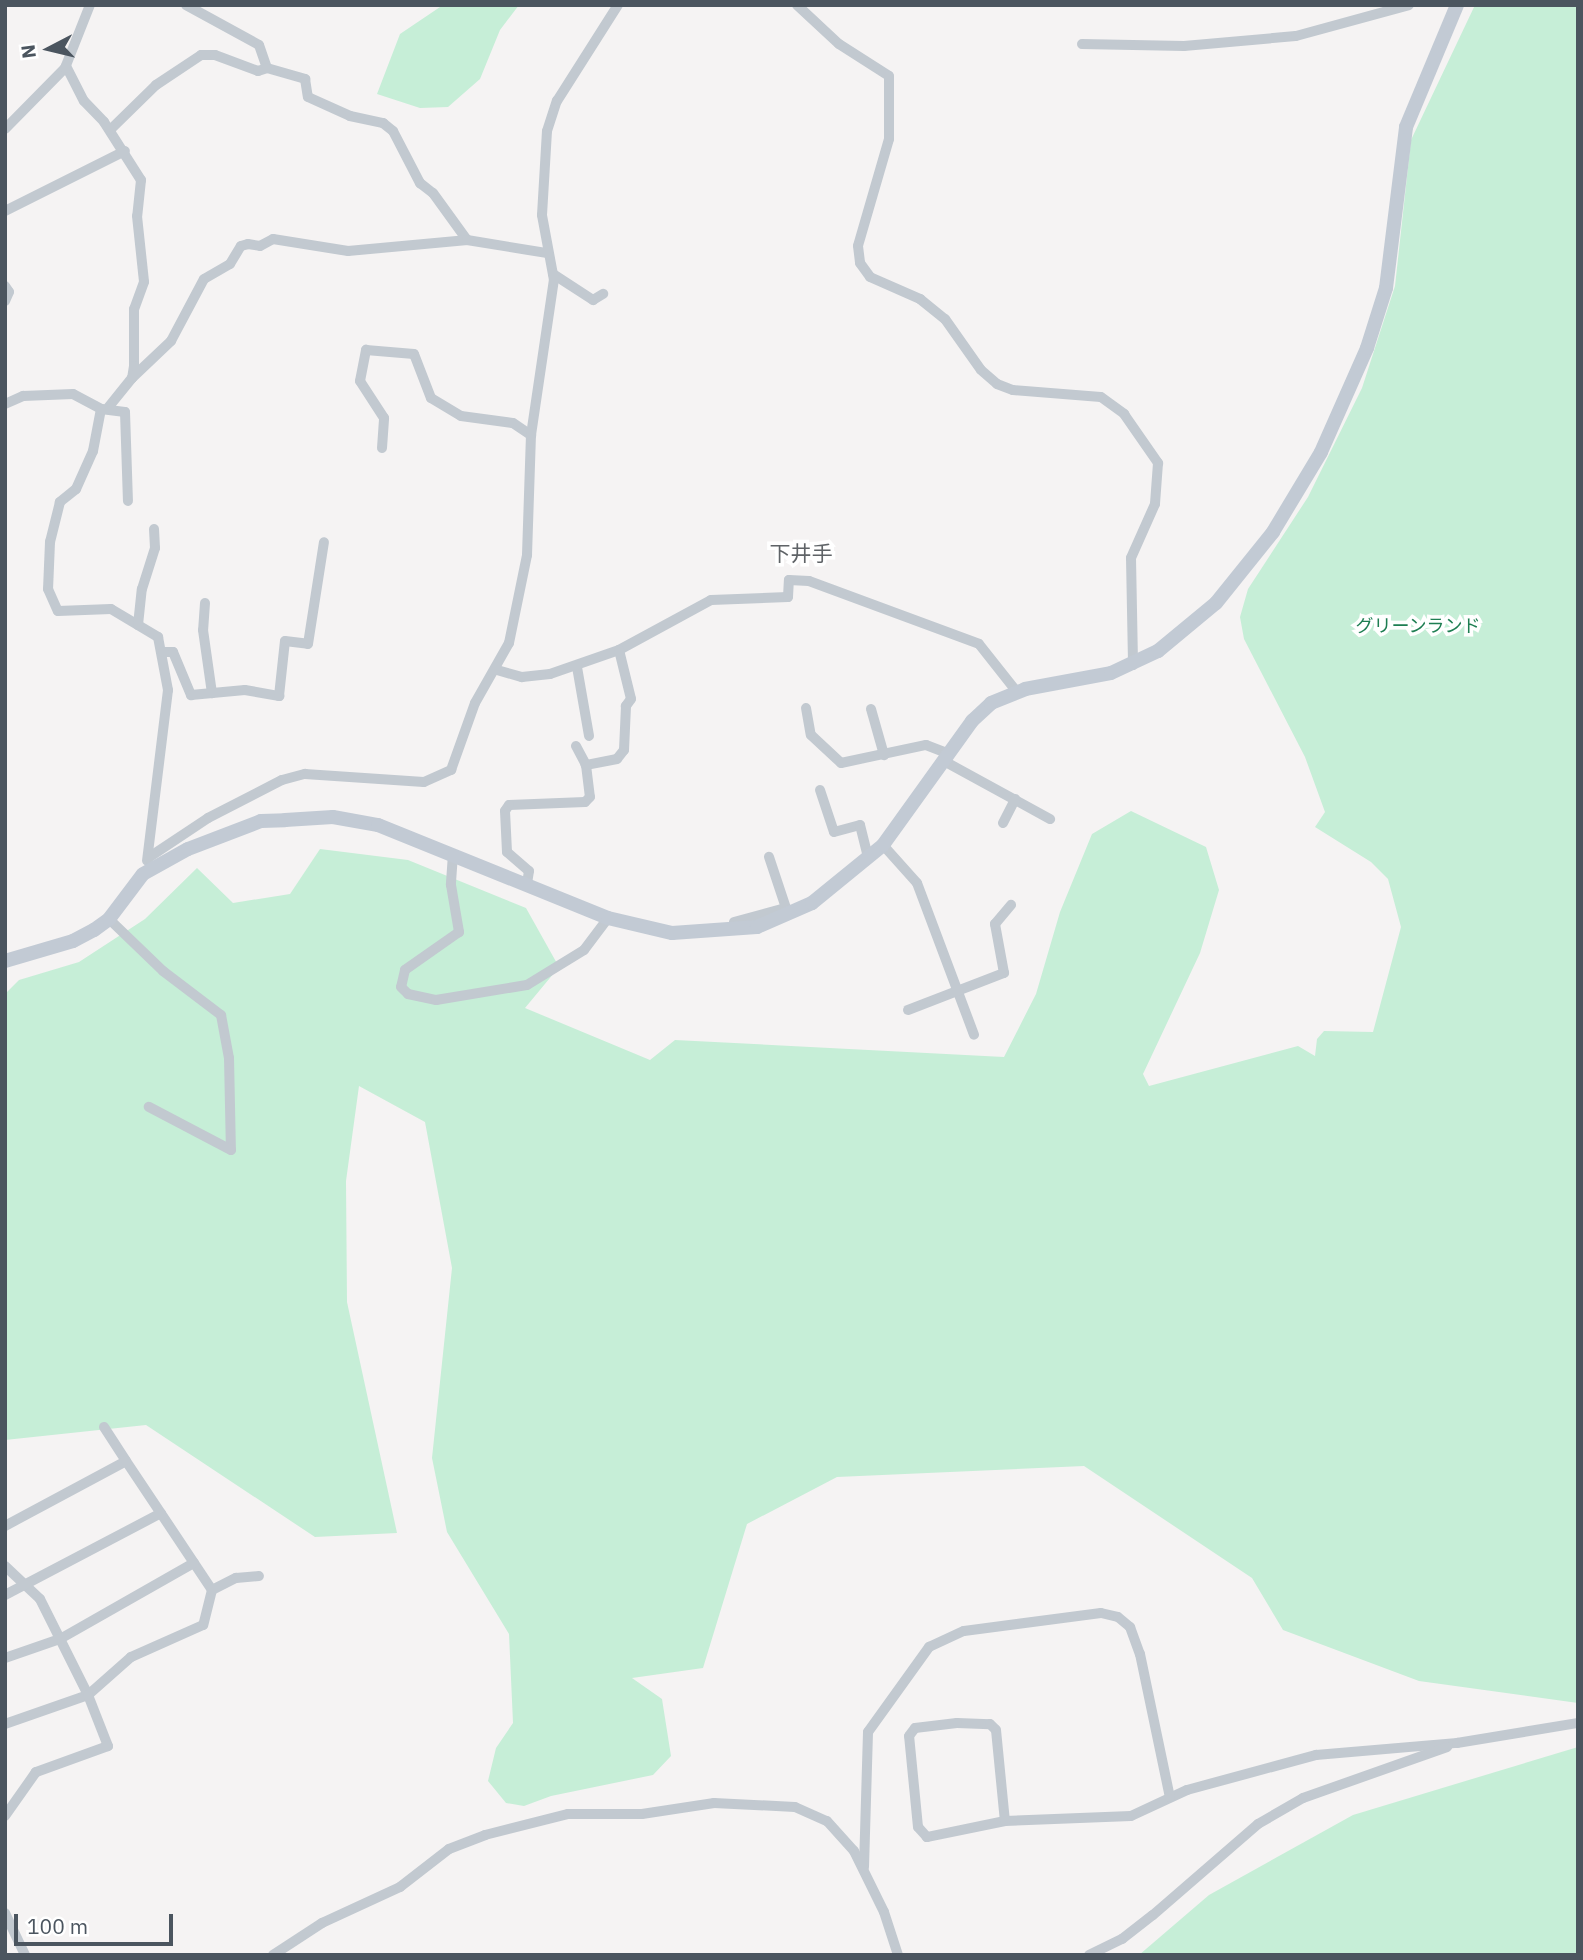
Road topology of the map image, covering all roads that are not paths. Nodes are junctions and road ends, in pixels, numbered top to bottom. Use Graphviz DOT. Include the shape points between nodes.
graph roads {
  1 [pos="90,5"];
  2 [pos="186,5"];
  3 [pos="618,5"];
  4 [pos="797,5"];
  5 [pos="1409,5"];
  6 [pos="1457,5"];
  7 [pos="1082,44"];
  8 [pos="66,66"];
  9 [pos="267,68"];
  10 [pos="5,129"];
  11 [pos="110,130"];
  12 [pos="125,151"];
  13 [pos="5,211"];
  14 [pos="467,240"];
  15 [pos="546,253"];
  16 [pos="552,274"];
  17 [pos="5,286"];
  18 [pos="603,294"];
  19 [pos="5,301"];
  20 [pos="132,378"];
  21 [pos="5,404"];
  22 [pos="104,409"];
  23 [pos="531,435"];
  24 [pos="382,448"];
  25 [pos="128,501"];
  26 [pos="154,529"];
  27 [pos="324,542"];
  28 [pos="205,603"];
  29 [pos="138,625"];
  30 [pos="619,650"];
  31 [pos="163,652"];
  32 [pos="1133,665"];
  33 [pos="577,667"];
  34 [pos="497,670"];
  35 [pos="212,692"];
  36 [pos="1017,692"];
  37 [pos="806,708"];
  38 [pos="871,709"];
  39 [pos="589,736"];
  40 [pos="576,746"];
  41 [pos="884,755"];
  42 [pos="947,757"];
  43 [pos="586,765"];
  44 [pos="820,790"];
  45 [pos="1015,799"];
  46 [pos="1051,819"];
  47 [pos="1003,823"];
  48 [pos="883,845"];
  49 [pos="453,855"];
  50 [pos="769,857"];
  51 [pos="868,857"];
  52 [pos="148,858"];
  53 [pos="143,874"];
  54 [pos="527,884"];
  55 [pos="1011,905"];
  56 [pos="608,918"];
  57 [pos="109,919"];
  58 [pos="721,933"];
  59 [pos="5,961"];
  60 [pos="957,990"];
  61 [pos="908,1010"];
  62 [pos="974,1034"];
  63 [pos="149,1107"];
  64 [pos="104,1427"];
  65 [pos="126,1461"];
  66 [pos="161,1513"];
  67 [pos="5,1526"];
  68 [pos="194,1563"];
  69 [pos="5,1566"];
  70 [pos="259,1576"];
  71 [pos="25,1588"];
  72 [pos="212,1590"];
  73 [pos="5,1595"];
  74 [pos="60,1639"];
  75 [pos="5,1658"];
  76 [pos="88,1695"];
  77 [pos="1578,1723"];
  78 [pos="5,1724"];
  79 [pos="1457,1743"];
  80 [pos="1170,1797"];
  81 [pos="5,1816"];
  82 [pos="1005,1821"];
  83 [pos="864,1871"];
  84 [pos="5,1913"];
  85 [pos="25,1955"];
  86 [pos="273,1955"];
  87 [pos="898,1955"];
  88 [pos="1089,1955"];
  1 -- 8 [label="street"];
  2 -- 9 [label="street" via="259,45"];
  3 -- 15 [label="street" via="557,100 547,131 542,215"];
  4 -- 32 [label="street" via="839,44 889,76 889,139 858,246 860,263 870,277 920,299 945,318 981,370 997,384 1013,390 1101,397 1124,414 1158,463 1155,504 1131,558"];
  5 -- 7 [label="street" via="1296,36 1184,46"];
  6 -- 32 [label="street" via="1406,127 1386,288 1339,416 1300,492 1240,576 1186,630"];
  8 -- 10 [label="street"];
  8 -- 11 [label="street" via="84,101"];
  9 -- 11 [label="street" via="258,71 215,55 201,55 156,85"];
  9 -- 14 [label="street" via="305,79 308,97 350,116 383,123 393,131 420,183 433,193"];
  11 -- 12 [label="street"];
  12 -- 13 [label="street"];
  12 -- 20 [label="street" via="137,169 142,196 137,216 144,282 134,309"];
  14 -- 15 [label="street"];
  14 -- 20 [label="street" via="348,251 273,239 241,246 230,264 204,279 171,341"];
  15 -- 16 [label="street"];
  16 -- 18 [label="street" via="593,300"];
  16 -- 23 [label="street"];
  17 -- 19 [label="street" via="9,292"];
  20 -- 22 [label="street"];
  21 -- 22 [label="street" via="23,396 73,394"];
  22 -- 25 [label="street" via="125,412"];
  22 -- 29 [label="street" via="76,489 60,502 50,542 48,589 58,611 111,610"];
  23 -- 24 [label="street" via="513,424 461,416 431,398 414,354 366,350 360,381 384,418"];
  23 -- 34 [label="street" via="527,555 514,625"];
  26 -- 29 [label="street" via="155,548 142,589"];
  27 -- 35 [label="street" via="308,644 285,641 278,696 245,690"];
  28 -- 35 [label="street" via="203,630"];
  29 -- 31 [label="street" via="158,636"];
  30 -- 33 [label="street"];
  30 -- 36 [label="street" via="711,600 788,597 789,580 809,581 979,644"];
  30 -- 43 [label="street" via="632,699 626,706 624,750 617,759"];
  31 -- 35 [label="street" via="173,652 191,695"];
  31 -- 52 [label="street" via="168,690"];
  32 -- 36 [label="street"];
  33 -- 34 [label="street" via="522,677"];
  33 -- 39 [label="street"];
  34 -- 52 [label="street" via="475,703 452,770 444,776 424,782 305,774 282,780 208,818"];
  36 -- 42 [label="street" via="991,703"];
  37 -- 41 [label="street" via="811,735 831,758 850,764"];
  38 -- 41 [label="street"];
  40 -- 43 [label="street"];
  41 -- 42 [label="street" via="926,745"];
  42 -- 45 [label="street"];
  42 -- 48 [label="street"];
  43 -- 54 [label="street" via="590,797 585,802 509,805 505,811 507,852 528,871"];
  44 -- 51 [label="street" via="834,832 860,825"];
  45 -- 46 [label="street"];
  45 -- 47 [label="street"];
  48 -- 51 [label="street"];
  48 -- 60 [label="street" via="917,883"];
  49 -- 53 [label="street" via="378,825 310,818 261,821 195,846"];
  49 -- 54 [label="street"];
  49 -- 56 [label="street" via="451,885 459,932 405,970 401,987 408,995 436,1000 527,985 584,950"];
  50 -- 58 [label="street" via="786,908 756,919 722,923"];
  51 -- 58 [label="street" via="812,903 757,927"];
  52 -- 53 [label="street"];
  53 -- 57 [label="street"];
  54 -- 56 [label="street"];
  55 -- 60 [label="street" via="995,924 1004,973"];
  56 -- 58 [label="street" via="672,933"];
  57 -- 59 [label="street" via="73,941"];
  57 -- 63 [label="street" via="163,971 220,1015 229,1058 231,1150"];
  60 -- 61 [label="street"];
  60 -- 62 [label="street"];
  64 -- 65 [label="street"];
  65 -- 66 [label="street"];
  65 -- 67 [label="street"];
  66 -- 68 [label="street"];
  66 -- 71 [label="street"];
  68 -- 72 [label="street"];
  68 -- 74 [label="street"];
  69 -- 71 [label="street"];
  70 -- 72 [label="street" via="236,1578"];
  71 -- 73 [label="street"];
  71 -- 74 [label="street" via="40,1599"];
  72 -- 76 [label="street" via="203,1625 131,1657"];
  74 -- 75 [label="street"];
  74 -- 76 [label="street"];
  76 -- 78 [label="street"];
  76 -- 81 [label="street" via="108,1746 36,1772"];
  77 -- 79 [label="street"];
  79 -- 80 [label="street" via="1316,1755"];
  79 -- 88 [label="street" via="1303,1798 1269,1818 1122,1939"];
  80 -- 82 [label="street" via="1131,1816"];
  80 -- 83 [label="street" via="1140,1654 1130,1627 1118,1617 1101,1613 964,1632 929,1647 911,1666 868,1732"];
  82 -- 82 [label="street" via="948,1835 921,1835 911,1730 990,1724 996,1730"];
  83 -- 86 [label="street" via="854,1851 827,1821 795,1807 714,1803 642,1814 568,1814 449,1849 400,1887 322,1923"];
  83 -- 87 [label="street"];
  84 -- 85 [label="street"];
}
